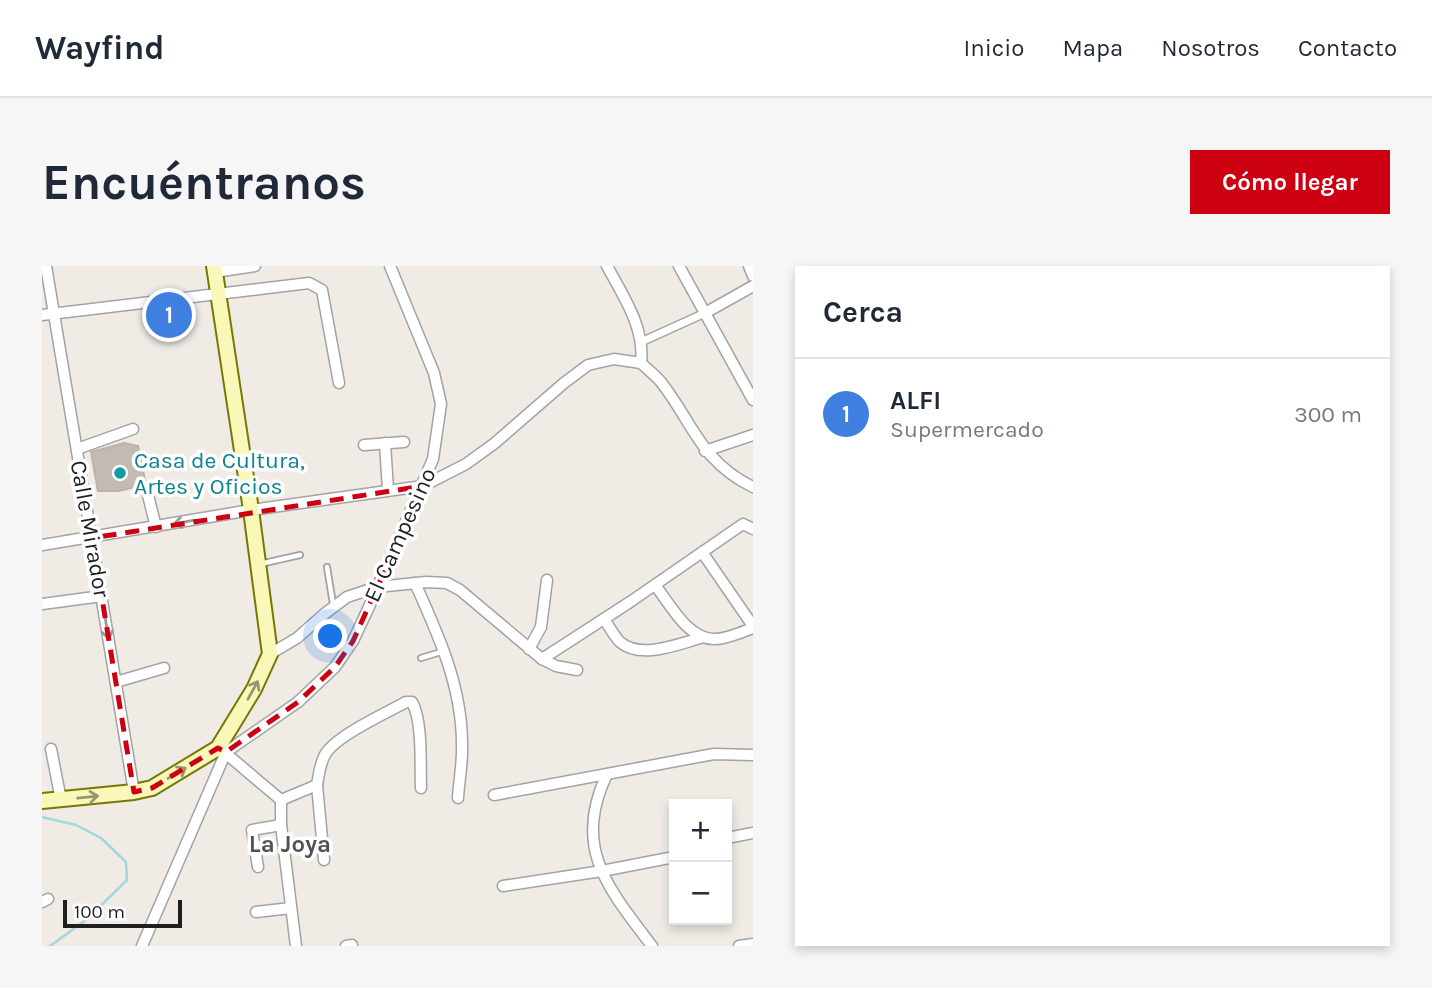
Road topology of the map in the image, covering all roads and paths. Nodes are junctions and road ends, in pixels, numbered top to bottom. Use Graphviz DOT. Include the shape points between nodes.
graph roads {
  1 [pos="46,266"];
  2 [pos="255,266"];
  3 [pos="390,266"];
  4 [pos="607,266"];
  5 [pos="679,266"];
  6 [pos="749,266"];
  7 [pos="214,269"];
  8 [pos="753,276"];
  9 [pos="753,286"];
  10 [pos="219,294"];
  11 [pos="53,313"];
  12 [pos="705,313"];
  13 [pos="42,315"];
  14 [pos="641,342"];
  15 [pos="641,363"];
  16 [pos="339,383"];
  17 [pos="753,400"];
  18 [pos="133,429"];
  19 [pos="753,435"];
  20 [pos="404,442"];
  21 [pos="385,443"];
  22 [pos="364,445"];
  23 [pos="77,449"];
  24 [pos="705,451"];
  25 [pos="422,486"];
  26 [pos="146,487"];
  27 [pos="753,487"];
  28 [pos="388,490"];
  29 [pos="251,510"];
  30 [pos="156,527"];
  31 [pos="753,529"];
  32 [pos="92,538"];
  33 [pos="42,545"];
  34 [pos="702,552"];
  35 [pos="300,555"];
  36 [pos="258,565"];
  37 [pos="327,567"];
  38 [pos="547,580"];
  39 [pos="415,583"];
  40 [pos="655,585"];
  41 [pos="377,587"];
  42 [pos="102,596"];
  43 [pos="42,604"];
  44 [pos="334,606"];
  45 [pos="604,619"];
  46 [pos="753,627"];
  47 [pos="701,638"];
  48 [pos="529,649"];
  49 [pos="445,651"];
  50 [pos="271,654"];
  51 [pos="421,659"];
  52 [pos="542,659"];
  53 [pos="164,668"];
  54 [pos="577,670"];
  55 [pos="116,682"];
  56 [pos="51,750"];
  57 [pos="222,750"];
  58 [pos="753,755"];
  59 [pos="607,774"];
  60 [pos="317,785"];
  61 [pos="421,788"];
  62 [pos="134,792"];
  63 [pos="494,795"];
  64 [pos="458,798"];
  65 [pos="61,800"];
  66 [pos="281,800"];
  67 [pos="42,801"];
  68 [pos="281,825"];
  69 [pos="753,833"];
  70 [pos="732,835"];
  71 [pos="669,858"];
  72 [pos="324,860"];
  73 [pos="258,867"];
  74 [pos="602,871"];
  75 [pos="503,886"];
  76 [pos="291,908"];
  77 [pos="256,912"];
  78 [pos="753,944"];
  79 [pos="142,946"];
  80 [pos="296,946"];
  81 [pos="652,946"];
  82 [pos="740,946"];
  1 -- 11 [label="street, Calle Mirador"];
  2 -- 7 [label="street"];
  3 -- 25 [label="street, El Campesino" via="434,373 441,404 433,459"];
  4 -- 14 [label="street"];
  5 -- 12 [label="street"];
  6 -- 8 [label="street"];
  7 -- 10 [label="main road"];
  9 -- 12 [label="street"];
  10 -- 11 [label="street"];
  10 -- 16 [label="street" via="309,283 322,290"];
  10 -- 29 [label="main road"];
  11 -- 13 [label="street"];
  11 -- 23 [label="street, Calle Mirador"];
  12 -- 14 [label="street"];
  12 -- 17 [label="street"];
  14 -- 15 [label="street"];
  15 -- 24 [label="street" via="660,381"];
  15 -- 25 [label="street" via="614,359 588,365 495,443"];
  18 -- 23 [label="street"];
  19 -- 24 [label="street"];
  20 -- 21 [label="street"];
  21 -- 22 [label="street"];
  21 -- 28 [label="street"];
  23 -- 32 [label="street, Calle Mirador"];
  24 -- 27 [label="street"];
  25 -- 28 [label="street"];
  25 -- 41 [label="street, El Campesino"];
  26 -- 30 [label="street"];
  28 -- 29 [label="street"];
  29 -- 30 [label="street, one-way"];
  29 -- 36 [label="main road"];
  30 -- 32 [label="street"];
  31 -- 34 [label="street" via="743,524"];
  32 -- 33 [label="street"];
  32 -- 42 [label="street, Calle Mirador"];
  34 -- 40 [label="street"];
  34 -- 46 [label="street"];
  35 -- 36 [label="lane"];
  36 -- 50 [label="main road"];
  37 -- 44 [label="lane"];
  38 -- 48 [label="street" via="541,627"];
  39 -- 41 [label="street"];
  39 -- 48 [label="street" via="447,583 460,590"];
  39 -- 49 [label="street"];
  40 -- 45 [label="street"];
  40 -- 47 [label="street"];
  41 -- 44 [label="street"];
  41 -- 57 [label="street, El Campesino" via="353,641 335,667 298,702"];
  42 -- 43 [label="street"];
  42 -- 55 [label="street, Calle Mirador, one-way"];
  44 -- 50 [label="street"];
  45 -- 47 [label="street" via="629,648 666,648"];
  45 -- 52 [label="street"];
  46 -- 47 [label="street" via="717,640"];
  48 -- 52 [label="street"];
  49 -- 51 [label="lane"];
  49 -- 64 [label="street" via="460,707 463,744"];
  57 -- 50 [label="main road, one-way"];
  52 -- 54 [label="street"];
  53 -- 55 [label="street"];
  55 -- 62 [label="street, Calle Mirador"];
  56 -- 65 [label="street"];
  62 -- 57 [label="main road, one-way" via="152,788"];
  57 -- 66 [label="street"];
  57 -- 79 [label="street"];
  58 -- 59 [label="street" via="714,754"];
  59 -- 63 [label="street"];
  59 -- 74 [label="street" via="592,817"];
  60 -- 61 [label="street" via="322,761 339,740 412,702"];
  60 -- 66 [label="street"];
  60 -- 72 [label="street"];
  65 -- 62 [label="main road, one-way"];
  65 -- 67 [label="main road"];
  66 -- 68 [label="street"];
  68 -- 73 [label="street" via="251,830"];
  68 -- 76 [label="street"];
  69 -- 70 [label="street"];
  71 -- 74 [label="street"];
  74 -- 75 [label="street"];
  74 -- 81 [label="street" via="613,895"];
  76 -- 77 [label="street"];
  76 -- 80 [label="street"];
  78 -- 82 [label="street"];
}
